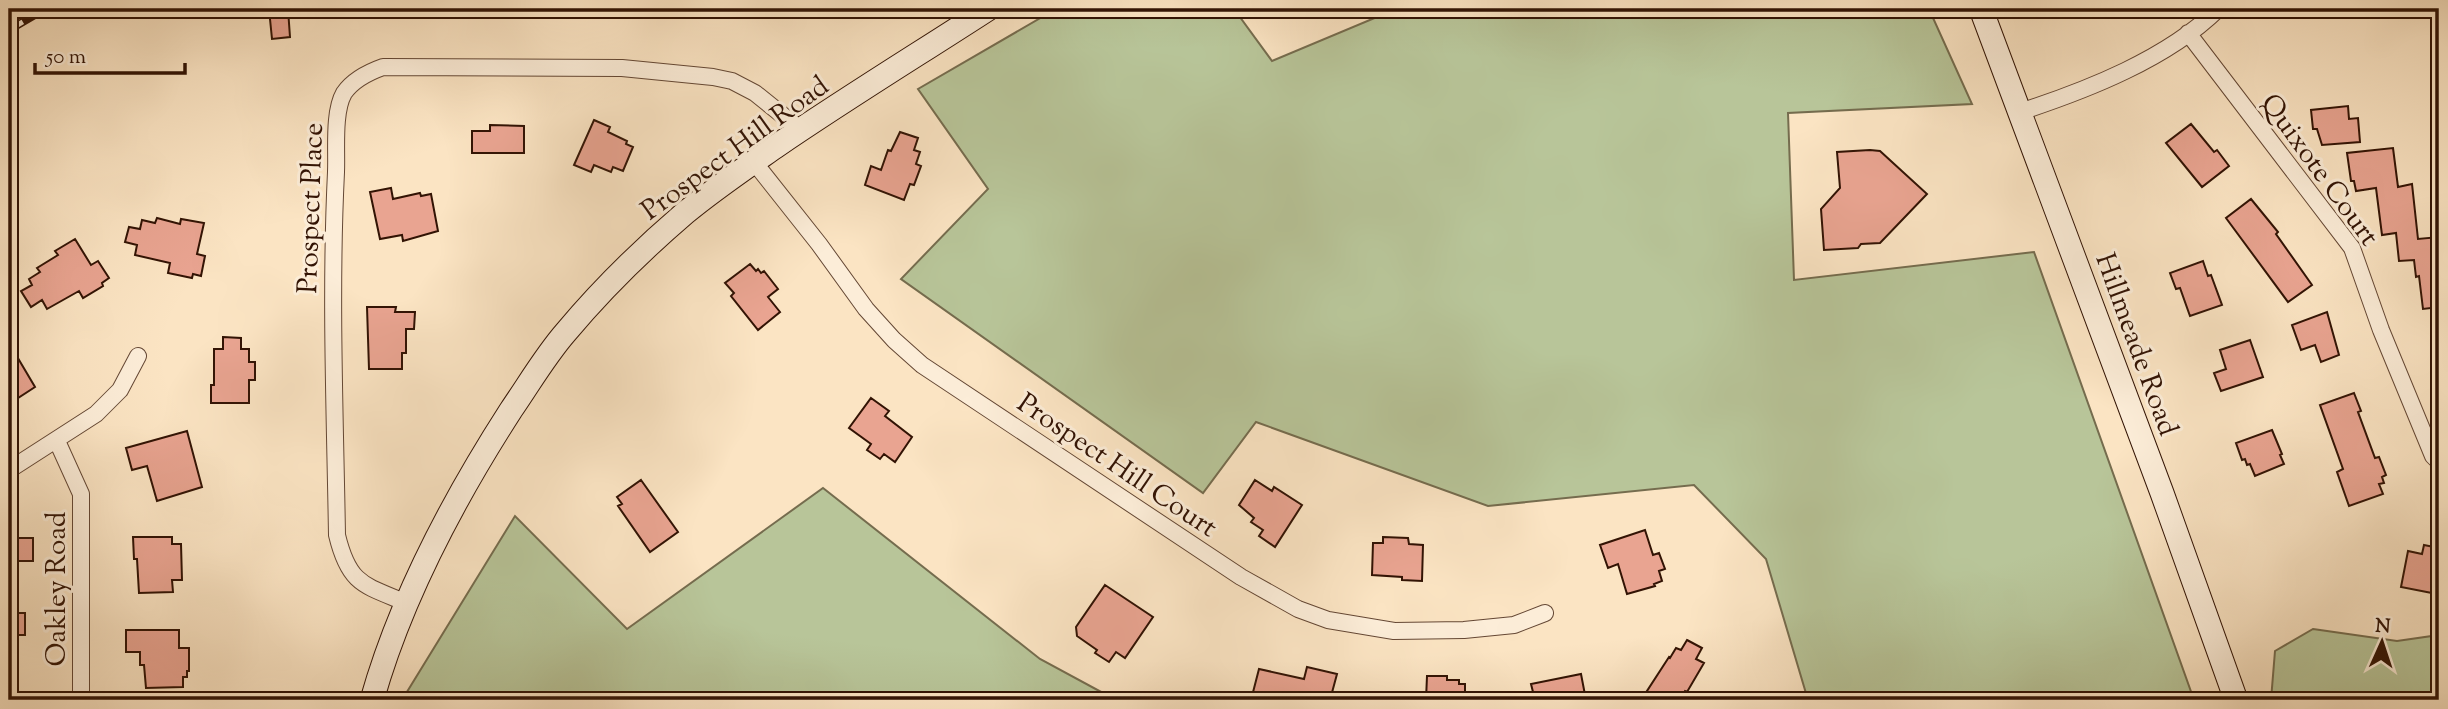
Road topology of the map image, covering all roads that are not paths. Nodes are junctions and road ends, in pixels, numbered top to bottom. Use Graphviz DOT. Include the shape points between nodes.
graph roads {
  1 [pos="988,9"];
  2 [pos="1981,9"];
  3 [pos="2218,9"];
  4 [pos="2188,33"];
  5 [pos="2020,112"];
  6 [pos="801,130"];
  7 [pos="754,162"];
  8 [pos="138,356"];
  9 [pos="57,441"];
  10 [pos="2439,462"];
  11 [pos="9,470"];
  12 [pos="407,603"];
  13 [pos="1545,613"];
  14 [pos="81,700"];
  15 [pos="372,700"];
  16 [pos="2236,700"];
  1 -- 6 [label="street, Prospect Hill Road"];
  2 -- 5 [label="street, Hillmeade Road"];
  3 -- 4 [label="street"];
  4 -- 5 [label="street" via="2117,75"];
  4 -- 10 [label="street, Quixote Court" via="2352,248 2381,330"];
  5 -- 16 [label="street, Hillmeade Road"];
  6 -- 7 [label="street, Prospect Hill Road"];
  6 -- 12 [label="street, Prospect Place" via="733,80 622,68 383,67 369,72 345,93 338,111 334,209 337,535 353,576"];
  7 -- 12 [label="street, Prospect Hill Road" via="677,220 605,288 564,335 490,443"];
  7 -- 13 [label="street, Prospect Hill Court" via="866,309 922,365 1241,577 1328,620 1394,631 1514,625"];
  8 -- 9 [label="street" via="120,390 96,414"];
  9 -- 11 [label="street"];
  9 -- 14 [label="street, Oakley Road" via="81,494"];
  12 -- 15 [label="street, Prospect Hill Road"];
}
